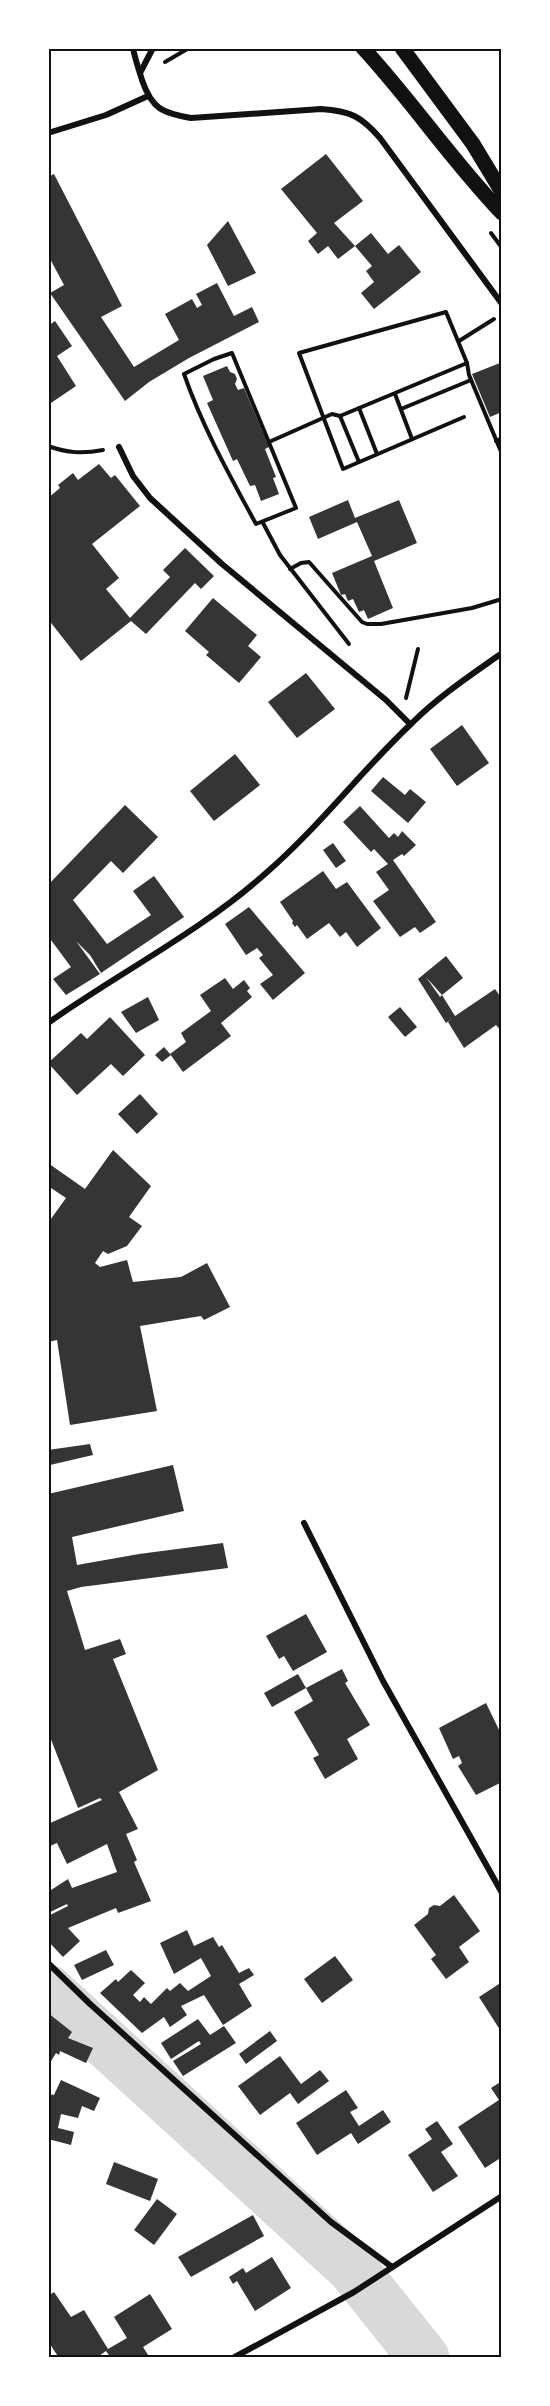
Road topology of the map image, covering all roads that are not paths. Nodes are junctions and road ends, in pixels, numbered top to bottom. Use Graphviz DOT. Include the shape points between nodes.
graph roads {
  1 [pos="133,48"];
  2 [pos="153,48"];
  3 [pos="363,48"];
  4 [pos="402,48"];
  5 [pos="140,73"];
  6 [pos="148,96"];
  7 [pos="48,133"];
  8 [pos="502,192"];
  9 [pos="502,213"];
  10 [pos="502,304"];
  11 [pos="119,447"];
  12 [pos="502,653"];
  13 [pos="410,724"];
  14 [pos="48,1023"];
  15 [pos="304,1523"];
  16 [pos="502,1893"];
  17 [pos="48,1963"];
  18 [pos="502,2196"];
  19 [pos="392,2267"];
  20 [pos="233,2358"];
  1 -- 5 [label="street"];
  2 -- 5 [label="street"];
  3 -- 9 [label="main road"];
  4 -- 8 [label="main road" via="467,135"];
  5 -- 6 [label="street"];
  6 -- 7 [label="street" via="106,115"];
  6 -- 10 [label="street" via="156,107 170,115 191,118 321,109 364,121"];
  11 -- 13 [label="street" via="133,477 150,498"];
  12 -- 13 [label="street"];
  13 -- 14 [label="street" via="317,826 242,894 207,921"];
  15 -- 16 [label="street" via="394,1701"];
  17 -- 19 [label="street" via="331,2222"];
  18 -- 19 [label="street"];
  19 -- 20 [label="street"];
}
